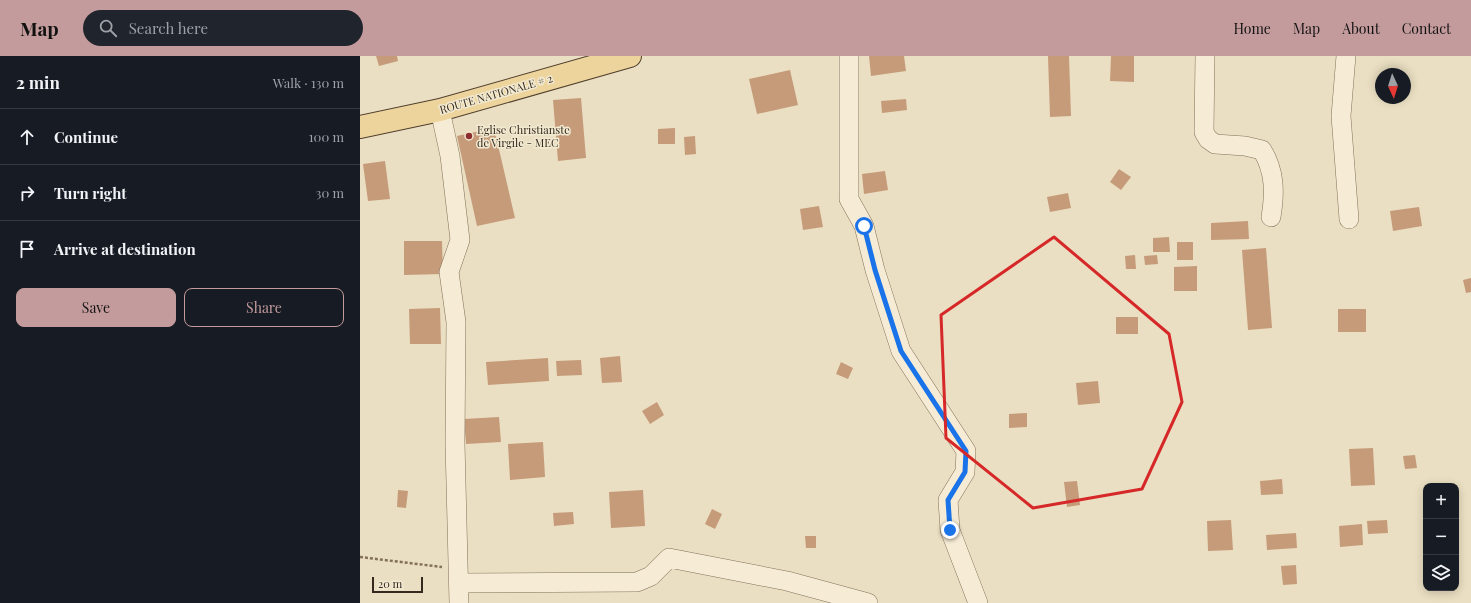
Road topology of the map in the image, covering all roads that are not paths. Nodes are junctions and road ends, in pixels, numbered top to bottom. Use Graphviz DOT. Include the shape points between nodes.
graph roads {
  1 [pos="630,56"];
  2 [pos="849,56"];
  3 [pos="1205,56"];
  4 [pos="1346,56"];
  5 [pos="440,110"];
  6 [pos="360,127"];
  7 [pos="1271,217"];
  8 [pos="1349,219"];
  9 [pos="459,592"];
  10 [pos="868,603"];
  11 [pos="978,603"];
  1 -- 5 [label="main road, ROUTE NATIONALE # 2"];
  2 -- 11 [label="street" via="848,199 864,226 901,351 966,451 965,472 948,500 950,530"];
  3 -- 7 [label="street" via="1204,132 1215,144 1262,150 1274,177"];
  4 -- 8 [label="street" via="1341,116"];
  5 -- 6 [label="main road, ROUTE NATIONALE # 2"];
  5 -- 9 [label="street" via="450,156 460,240 448,272 456,322 455,443"];
  9 -- 10 [label="street" via="637,582 650,576 669,558 787,581"];
}
